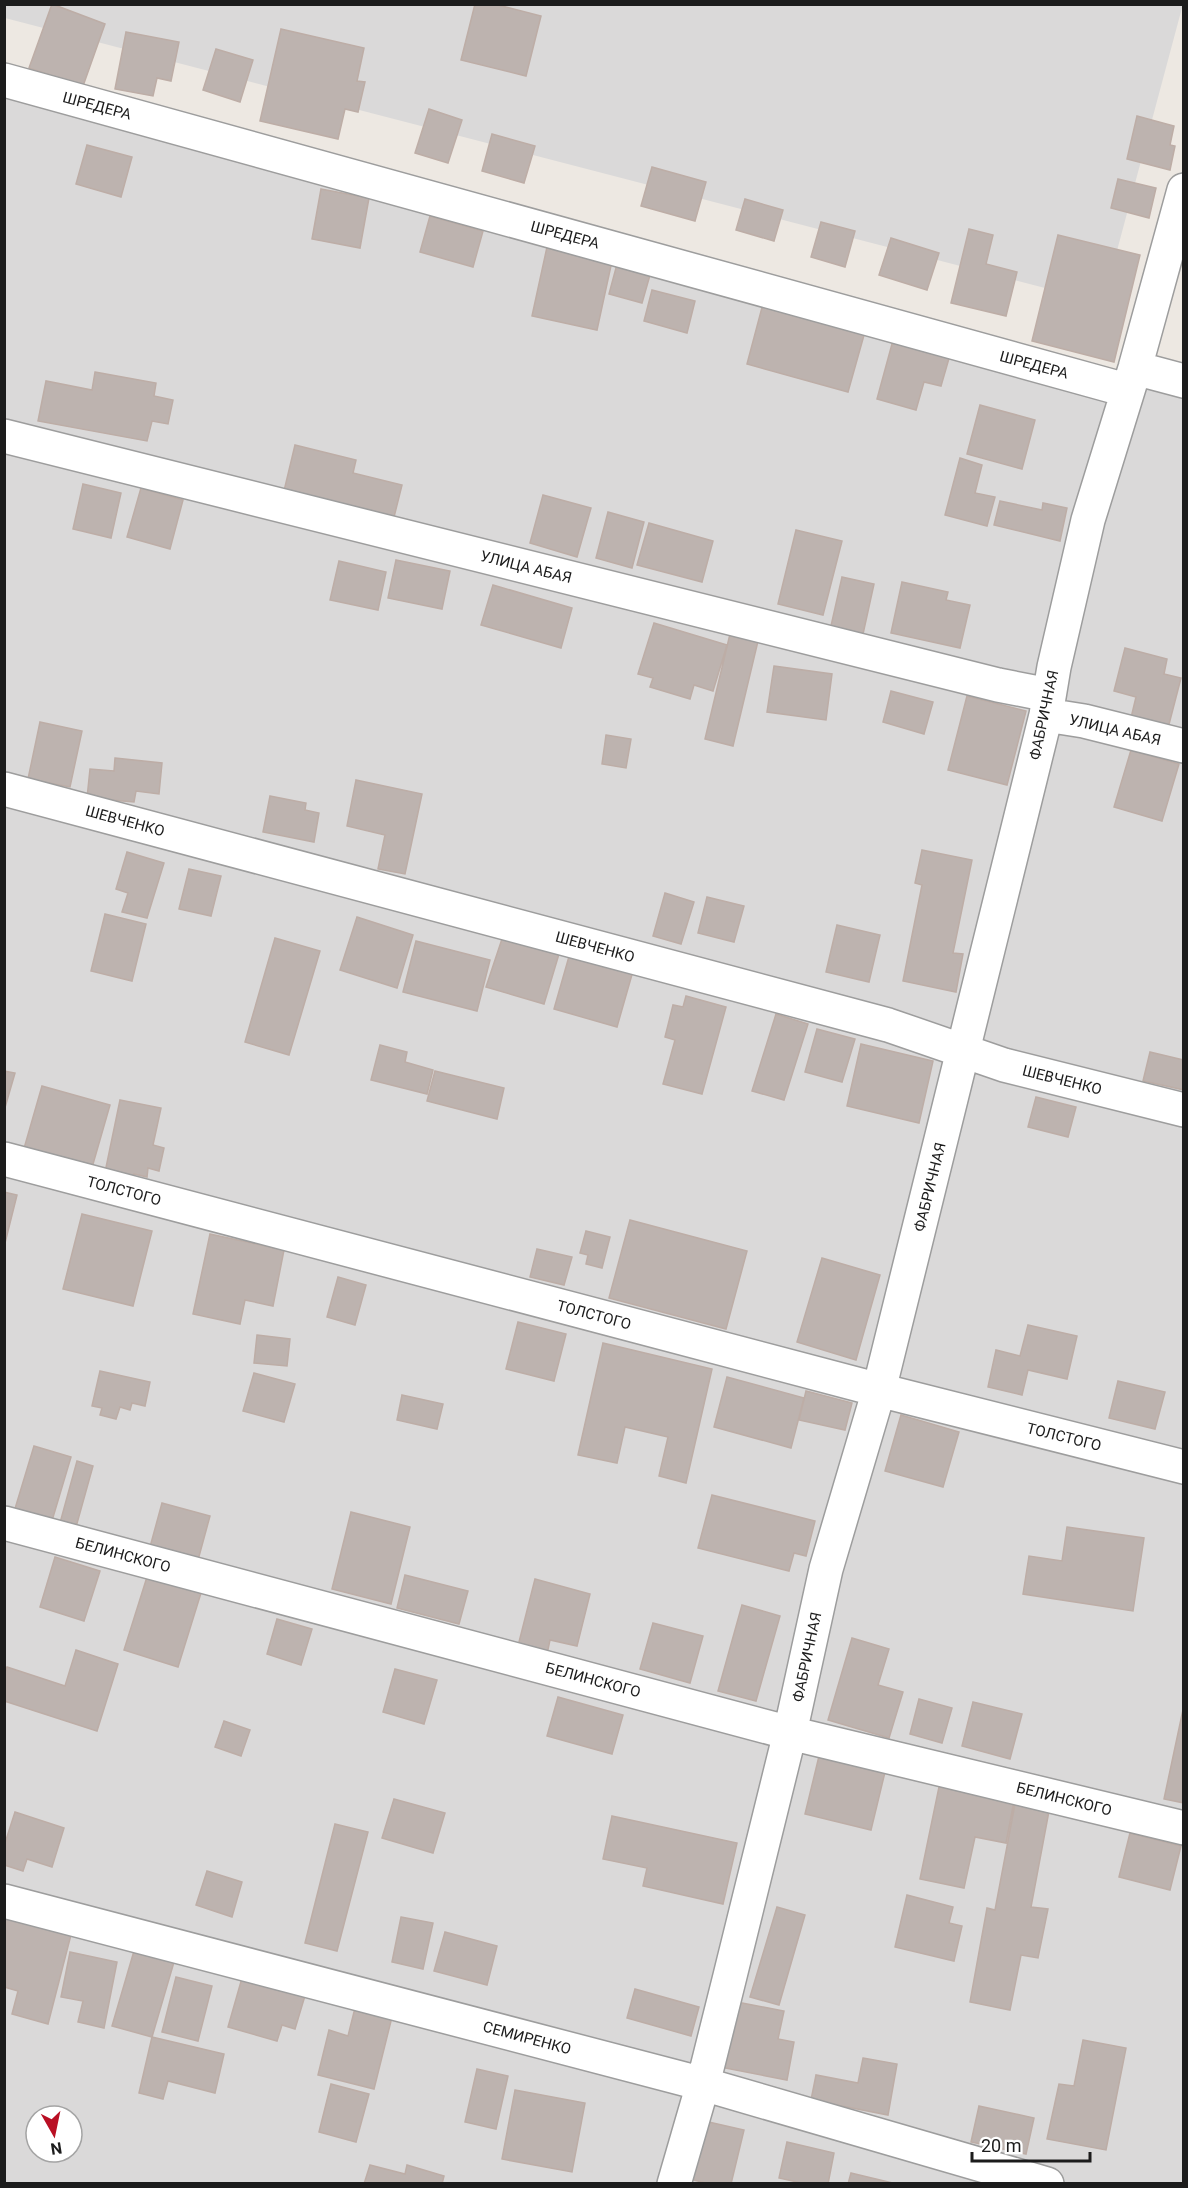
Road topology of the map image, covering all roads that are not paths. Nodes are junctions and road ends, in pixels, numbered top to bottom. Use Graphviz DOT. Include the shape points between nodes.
graph roads {
  1 [pos="4,80"];
  2 [pos="1184,190"];
  3 [pos="1131,379"];
  4 [pos="1184,381"];
  5 [pos="4,436"];
  6 [pos="1047,705"];
  7 [pos="1184,746"];
  8 [pos="4,789"];
  9 [pos="963,1050"];
  10 [pos="1184,1110"];
  11 [pos="4,1159"];
  12 [pos="879,1390"];
  13 [pos="1184,1467"];
  14 [pos="4,1523"];
  15 [pos="790,1732"];
  16 [pos="1184,1828"];
  17 [pos="4,1901"];
  18 [pos="703,2084"];
  19 [pos="674,2184"];
  20 [pos="1047,2184"];
  1 -- 3 [label="street, ШРЕДЕРА"];
  2 -- 3 [label="street, ФАБРИЧНАЯ"];
  3 -- 4 [label="street, ШРЕДЕРА"];
  3 -- 6 [label="street, ФАБРИЧНАЯ" via="1088,520"];
  5 -- 6 [label="street, УЛИЦА АБАЯ" via="963,676"];
  6 -- 7 [label="street, УЛИЦА АБАЯ" via="1084,721"];
  6 -- 9 [label="street, ФАБРИЧНАЯ"];
  8 -- 9 [label="street, ШЕВЧЕНКО" via="888,1025"];
  9 -- 10 [label="street, ШЕВЧЕНКО" via="1004,1065"];
  9 -- 12 [label="street, ФАБРИЧНАЯ"];
  11 -- 12 [label="street, ТОЛСТОГО"];
  12 -- 13 [label="street, ТОЛСТОГО"];
  12 -- 15 [label="street, ФАБРИЧНАЯ" via="826,1569"];
  14 -- 15 [label="street, БЕЛИНСКОГО"];
  15 -- 16 [label="street, БЕЛИНСКОГО"];
  15 -- 18 [label="street, ФАБРИЧНАЯ"];
  17 -- 18 [label="street, СЕМИРЕНКО"];
  18 -- 19 [label="street, ФАБРИЧНАЯ"];
  18 -- 20 [label="street, СЕМИРЕНКО"];
}
